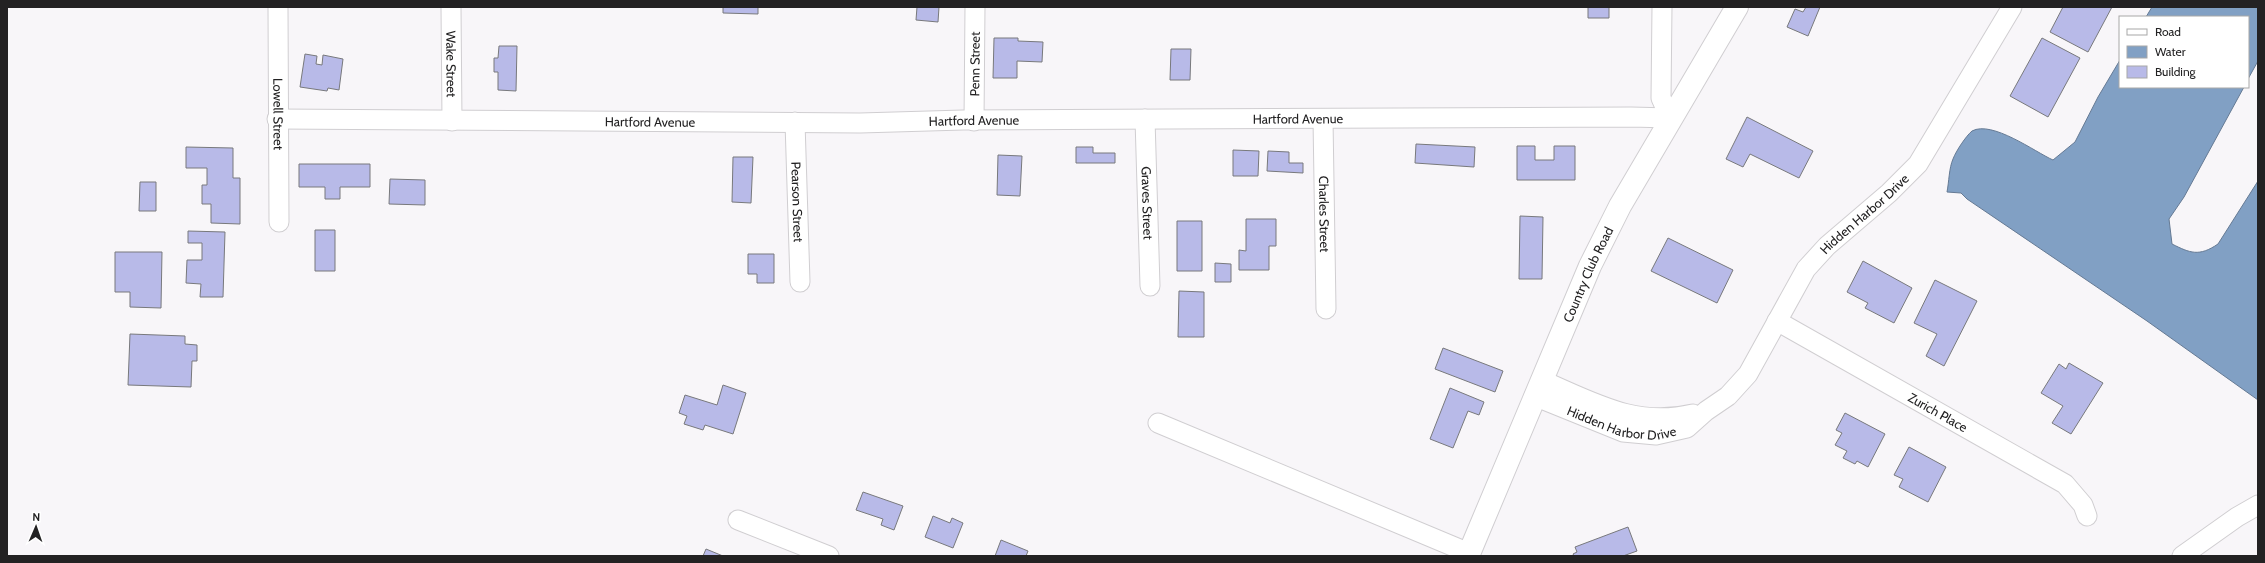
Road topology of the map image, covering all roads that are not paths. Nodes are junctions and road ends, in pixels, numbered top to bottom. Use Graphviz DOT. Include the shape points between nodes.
graph roads {
  1 [pos="278,7"];
  2 [pos="451,7"];
  3 [pos="976,7"];
  4 [pos="1662,7"];
  5 [pos="1737,7"];
  6 [pos="2012,7"];
  7 [pos="1670,118"];
  8 [pos="277,119"];
  9 [pos="1145,119"];
  10 [pos="1323,119"];
  11 [pos="452,121"];
  12 [pos="974,121"];
  13 [pos="795,122"];
  14 [pos="278,222"];
  15 [pos="800,282"];
  16 [pos="1150,286"];
  17 [pos="1326,309"];
  18 [pos="1777,322"];
  19 [pos="1538,388"];
  20 [pos="1158,423"];
  21 [pos="2258,505"];
  22 [pos="2087,516"];
  23 [pos="738,520"];
  24 [pos="791,549"];
  25 [pos="1469,554"];
  26 [pos="829,556"];
  27 [pos="2182,556"];
  1 -- 8 [label="street, Lowell Street"];
  2 -- 11 [label="street, Wake Street"];
  3 -- 12 [label="street, Penn Street"];
  4 -- 7 [label="street" via="1661,98"];
  5 -- 7 [label="street, Country Club Road"];
  6 -- 18 [label="street, Hidden Harbor Drive" via="1918,164 1889,193 1827,246 1806,269"];
  7 -- 10 [label="street, Hartford Avenue" via="1631,116"];
  7 -- 19 [label="street, Country Club Road" via="1620,206 1590,266"];
  8 -- 11 [label="street, Hartford Avenue"];
  8 -- 14 [label="street, Lowell Street"];
  9 -- 10 [label="street, Hartford Avenue"];
  9 -- 12 [label="street, Hartford Avenue"];
  9 -- 16 [label="street, Graves Street"];
  10 -- 17 [label="street, Charles Street"];
  11 -- 13 [label="street, Hartford Avenue"];
  12 -- 13 [label="street, Hartford Avenue"];
  13 -- 15 [label="street, Pearson Street"];
  18 -- 19 [label="street, Hidden Harbor Drive" via="1748,374 1728,396 1687,428 1656,435 1623,432"];
  18 -- 22 [label="street, Zurich Place" via="2065,484 2084,505"];
  19 -- 25 [label="street, Country Club Road"];
  20 -- 25 [label="street"];
  21 -- 27 [label="street" via="2237,516"];
  23 -- 24 [label="street"];
  24 -- 26 [label="street"];
}
